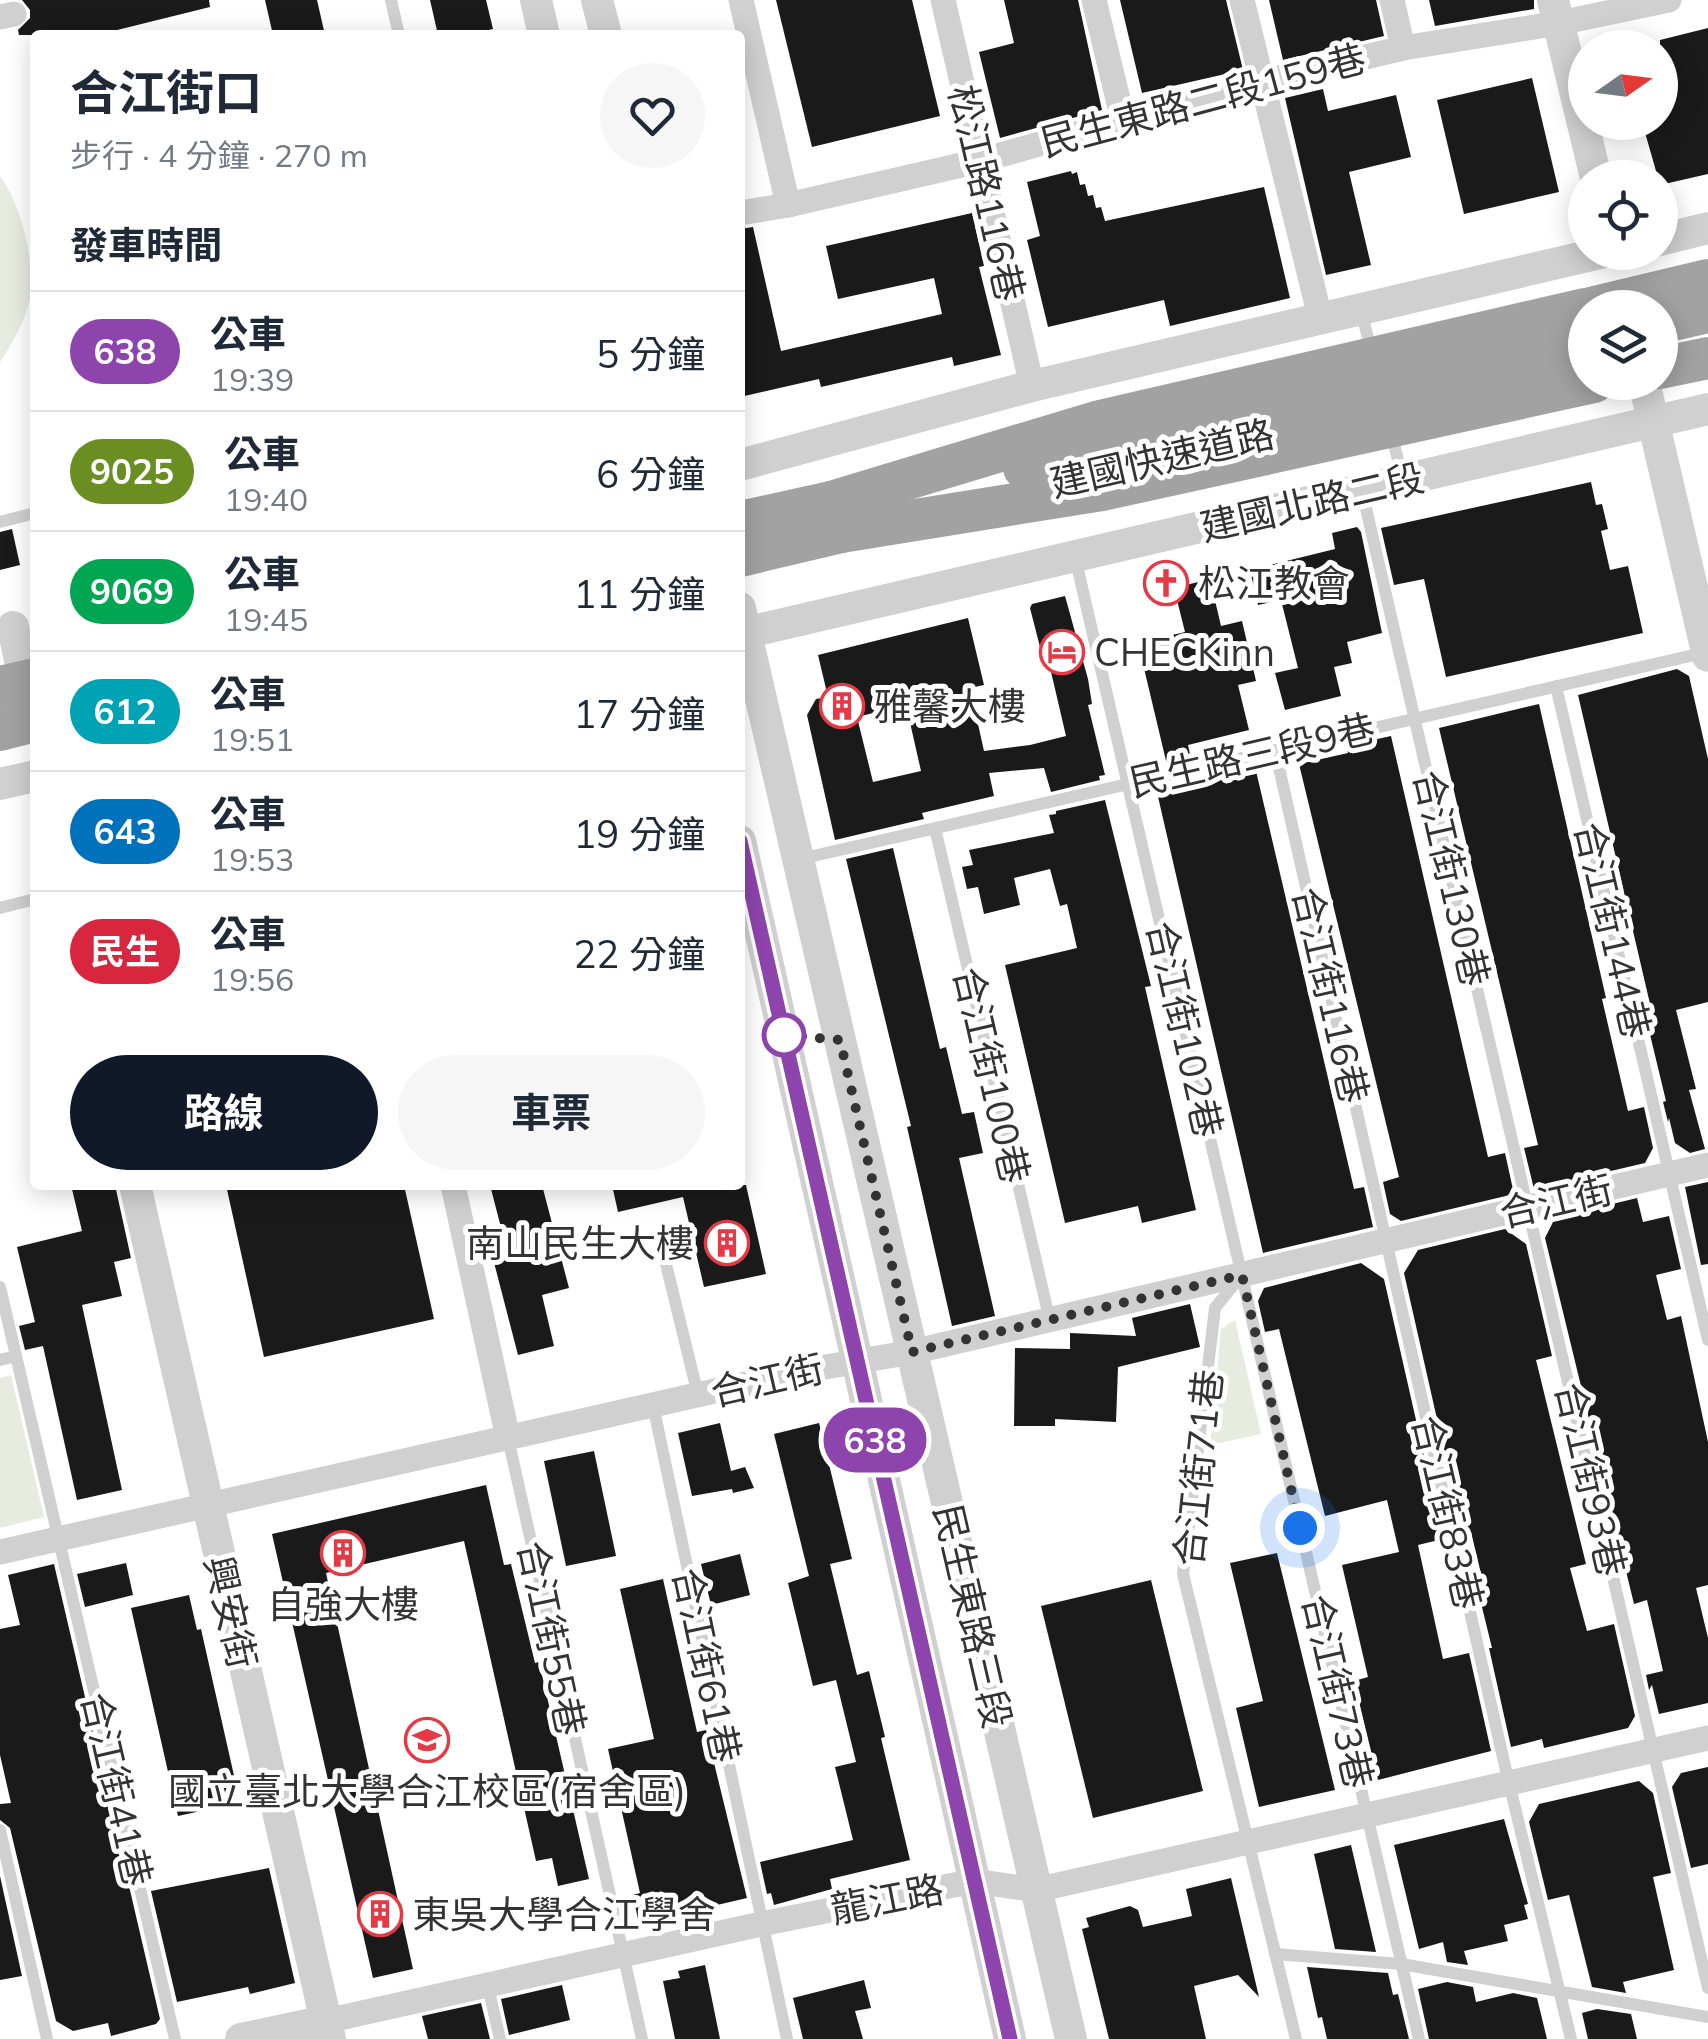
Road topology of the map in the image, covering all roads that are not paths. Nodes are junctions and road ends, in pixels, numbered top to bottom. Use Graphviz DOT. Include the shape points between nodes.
graph roads {
  1 [pos="391,0"];
  2 [pos="536,0"];
  3 [pos="597,0"];
  4 [pos="740,0"];
  5 [pos="943,0"];
  6 [pos="1094,0"];
  7 [pos="1242,0"];
  8 [pos="1392,0"];
  9 [pos="1669,0"];
  10 [pos="1556,12"];
  11 [pos="398,30"];
  12 [pos="543,30"];
  13 [pos="605,30"];
  14 [pos="1403,48"];
  15 [pos="1262,82"];
  16 [pos="1123,120"];
  17 [pos="980,160"];
  18 [pos="1592,160"];
  19 [pos="788,205"];
  20 [pos="745,212"];
  21 [pos="1708,228"];
  22 [pos="1678,236"];
  23 [pos="1568,260"];
  24 [pos="1708,280"];
  25 [pos="1665,290"];
  26 [pos="1360,308"];
  27 [pos="1708,312"];
  28 [pos="1568,313"];
  29 [pos="1320,317"];
  30 [pos="1678,319"];
  31 [pos="1708,336"];
  32 [pos="1678,342"];
  33 [pos="1568,344"];
  34 [pos="1708,358"];
  35 [pos="1678,364"];
  36 [pos="1568,366"];
  37 [pos="1032,386"];
  38 [pos="1568,388"];
  39 [pos="1382,397"];
  40 [pos="1648,400"];
  41 [pos="1708,409"];
  42 [pos="1386,415"];
  43 [pos="1654,422"];
  44 [pos="745,464"];
  45 [pos="1403,481"];
  46 [pos="1362,491"];
  47 [pos="30,514"];
  48 [pos="836,517"];
  49 [pos="0,522"];
  50 [pos="745,522"];
  51 [pos="745,554"];
  52 [pos="1075,558"];
  53 [pos="745,624"];
  54 [pos="16,627"];
  55 [pos="745,638"];
  56 [pos="1708,653"];
  57 [pos="30,680"];
  58 [pos="1556,686"];
  59 [pos="0,687"];
  60 [pos="30,704"];
  61 [pos="1415,718"];
  62 [pos="30,723"];
  63 [pos="0,730"];
  64 [pos="1274,750"];
  65 [pos="30,777"];
  66 [pos="0,784"];
  67 [pos="1128,784"];
  68 [pos="935,828"];
  69 [pos="798,859"];
  70 [pos="745,863"];
  71 [pos="30,900"];
  72 [pos="0,908"];
  73 [pos="1708,1165"];
  74 [pos="1669,1174"];
  75 [pos="136,1190"];
  76 [pos="455,1190"];
  77 [pos="1528,1207"];
  78 [pos="1386,1241"];
  79 [pos="665,1260"];
  80 [pos="1242,1275"];
  81 [pos="0,1286"];
  82 [pos="1050,1321"];
  83 [pos="1708,1340"];
  84 [pos="912,1352"];
  85 [pos="16,1356"];
  86 [pos="0,1360"];
  87 [pos="857,1360"];
  88 [pos="698,1395"];
  89 [pos="653,1405"];
  90 [pos="508,1438"];
  91 [pos="206,1506"];
  92 [pos="60,1539"];
  93 [pos="0,1552"];
  94 [pos="1708,1738"];
  95 [pos="1655,1750"];
  96 [pos="1510,1783"];
  97 [pos="1367,1815"];
  98 [pos="0,1830"];
  99 [pos="1248,1843"];
  100 [pos="974,1881"];
  101 [pos="1036,1890"];
  102 [pos="761,1924"];
  103 [pos="1275,1954"];
  104 [pos="622,1956"];
  105 [pos="1402,1964"];
  106 [pos="488,1987"];
  107 [pos="1708,1988"];
  108 [pos="1559,1990"];
  109 [pos="1708,2017"];
  110 [pos="328,2030"];
  111 [pos="47,2039"];
  112 [pos="175,2039"];
  113 [pos="241,2039"];
  114 [pos="500,2039"];
  115 [pos="642,2039"];
  116 [pos="787,2039"];
  117 [pos="1010,2039"];
  118 [pos="1071,2039"];
  119 [pos="1296,2039"];
  120 [pos="1419,2039"];
  121 [pos="1571,2039"];
  1 -- 11 [label="lane"];
  2 -- 12 [label="street"];
  3 -- 13 [label="street"];
  4 -- 19 [label="street"];
  5 -- 17 [label="street, 松江路116巷"];
  6 -- 16 [label="street"];
  7 -- 15 [label="street"];
  8 -- 14 [label="street"];
  9 -- 10 [label="street, 民生東路二段159巷"];
  10 -- 14 [label="street, 民生東路二段159巷"];
  10 -- 18 [label="street"];
  14 -- 15 [label="street, 民生東路二段159巷"];
  15 -- 16 [label="street, 民生東路二段159巷"];
  15 -- 29 [label="street"];
  16 -- 17 [label="street, 民生東路二段159巷"];
  17 -- 19 [label="street, 民生東路二段159巷"];
  17 -- 37 [label="street, 松江路116巷"];
  19 -- 20 [label="street, 民生東路二段159巷"];
  21 -- 22 [label="street"];
  23 -- 26 [label="street"];
  24 -- 25 [label="highway, bridge"];
  26 -- 29 [label="street"];
  26 -- 39 [label="lane"];
  27 -- 30 [label="highway"];
  28 -- 48 [label="highway, bridge" via="1096,422"];
  29 -- 37 [label="street"];
  31 -- 32 [label="highway"];
  33 -- 48 [label="highway, 建國快速道路, bridge"];
  34 -- 35 [label="highway"];
  36 -- 48 [label="highway, 建國快速道路, bridge"];
  37 -- 44 [label="street"];
  38 -- 48 [label="highway, bridge" via="1102,490"];
  40 -- 43 [label="street"];
  41 -- 43 [label="street, 建國北路二段"];
  42 -- 45 [label="lane"];
  43 -- 45 [label="street, 建國北路二段"];
  43 -- 56 [label="street"];
  45 -- 46 [label="street, 建國北路二段"];
  46 -- 52 [label="street, 建國北路二段"];
  46 -- 61 [label="lane, 合江街130巷"];
  47 -- 49 [label="lane"];
  48 -- 50 [label="highway, 建國快速道路"];
  48 -- 51 [label="highway, 建國快速道路"];
  52 -- 53 [label="street, 建國北路二段"];
  52 -- 67 [label="lane, 合江街102巷"];
  54 -- 60 [label="street"];
  55 -- 69 [label="street, 民生東路三段"];
  56 -- 58 [label="lane, 民生路三段9巷"];
  57 -- 59 [label="highway, bridge"];
  58 -- 61 [label="lane, 民生路三段9巷"];
  58 -- 74 [label="lane, 合江街144巷"];
  61 -- 64 [label="lane, 民生路三段9巷"];
  61 -- 77 [label="lane, 合江街130巷"];
  62 -- 63 [label="highway, bridge"];
  64 -- 67 [label="lane, 民生路三段9巷"];
  64 -- 78 [label="lane, 合江街116巷"];
  65 -- 66 [label="street"];
  67 -- 68 [label="lane, 民生路三段9巷"];
  67 -- 80 [label="lane, 合江街102巷"];
  68 -- 69 [label="lane, 民生路三段9巷"];
  68 -- 82 [label="lane, 合江街100巷"];
  69 -- 84 [label="street, 民生東路三段"];
  70 -- 87 [label="street, 民生東路三段"];
  71 -- 72 [label="lane"];
  73 -- 74 [label="street, 合江街"];
  74 -- 77 [label="street, 合江街"];
  74 -- 83 [label="lane, 合江街144巷"];
  75 -- 91 [label="street, 興安街"];
  76 -- 90 [label="street"];
  77 -- 78 [label="street, 合江街"];
  77 -- 95 [label="lane, 合江街93巷"];
  78 -- 80 [label="street, 合江街"];
  78 -- 96 [label="lane, 合江街83巷"];
  79 -- 88 [label="lane"];
  80 -- 82 [label="street, 合江街"];
  80 -- 97 [label="lane, 合江街73巷"];
  80 -- 99 [label="lane, 合江街71巷" via="1215,1308 1183,1574"];
  81 -- 85 [label="lane, 合江街41巷"];
  82 -- 84 [label="street, 合江街"];
  84 -- 87 [label="street, 合江街"];
  84 -- 101 [label="street, 民生東路三段"];
  85 -- 86 [label="lane"];
  85 -- 92 [label="lane, 合江街41巷"];
  87 -- 88 [label="street, 合江街"];
  87 -- 100 [label="street, 民生東路三段"];
  88 -- 89 [label="street, 合江街"];
  89 -- 90 [label="street, 合江街"];
  89 -- 102 [label="lane, 合江街61巷"];
  90 -- 91 [label="street, 合江街"];
  90 -- 104 [label="lane, 合江街55巷"];
  91 -- 92 [label="street, 合江街"];
  91 -- 110 [label="street, 興安街"];
  92 -- 93 [label="street, 合江街"];
  92 -- 112 [label="lane, 合江街41巷"];
  94 -- 95 [label="street, 龍江路"];
  95 -- 96 [label="street, 龍江路"];
  95 -- 107 [label="lane, 合江街93巷"];
  96 -- 97 [label="street, 龍江路"];
  96 -- 108 [label="lane, 合江街83巷"];
  97 -- 99 [label="street, 龍江路"];
  97 -- 105 [label="lane, 合江街73巷"];
  98 -- 111 [label="lane"];
  99 -- 101 [label="street, 龍江路"];
  99 -- 103 [label="lane, 合江街71巷"];
  100 -- 101 [label="street, 龍江路"];
  100 -- 102 [label="street, 龍江路"];
  100 -- 117 [label="street, 民生東路三段"];
  101 -- 118 [label="street, 民生東路三段"];
  102 -- 104 [label="street, 龍江路"];
  102 -- 116 [label="lane, 合江街61巷"];
  103 -- 105 [label="lane"];
  103 -- 119 [label="lane, 合江街71巷"];
  104 -- 106 [label="street, 龍江路"];
  104 -- 115 [label="lane, 合江街55巷"];
  105 -- 108 [label="lane"];
  105 -- 120 [label="lane, 合江街73巷"];
  106 -- 110 [label="street, 龍江路"];
  106 -- 114 [label="lane"];
  108 -- 109 [label="lane"];
  108 -- 121 [label="lane, 合江街83巷"];
  110 -- 113 [label="street, 龍江路"];
}
